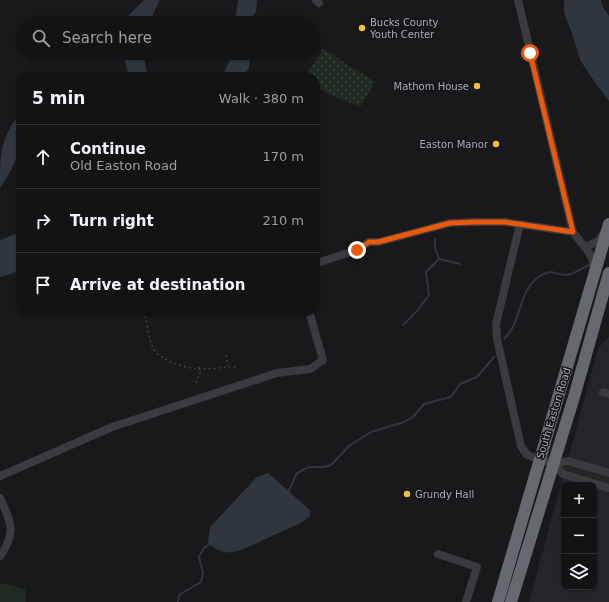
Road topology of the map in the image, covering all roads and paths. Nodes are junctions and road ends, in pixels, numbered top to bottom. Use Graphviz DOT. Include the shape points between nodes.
graph roads {
  1 [pos="518,0"];
  2 [pos="520,224"];
  3 [pos="609,224"];
  4 [pos="573,232"];
  5 [pos="586,246"];
  6 [pos="320,263"];
  7 [pos="594,273"];
  8 [pos="609,273"];
  9 [pos="145,316"];
  10 [pos="310,316"];
  11 [pos="162,351"];
  12 [pos="160,355"];
  13 [pos="226,355"];
  14 [pos="228,366"];
  15 [pos="199,367"];
  16 [pos="238,367"];
  17 [pos="200,369"];
  18 [pos="196,383"];
  19 [pos="539,460"];
  20 [pos="554,464"];
  21 [pos="609,474"];
  22 [pos="0,476"];
  23 [pos="609,488"];
  24 [pos="0,498"];
  25 [pos="438,554"];
  26 [pos="0,556"];
  27 [pos="466,602"];
  28 [pos="498,602"];
  29 [pos="512,602"];
  1 -- 4 [label="street"];
  2 -- 4 [label="street"];
  2 -- 6 [label="street" via="450,223 378,242 375,246 364,246"];
  2 -- 19 [label="street" via="499,306 497,339 521,446 527,455"];
  3 -- 5 [label="street" via="598,241"];
  3 -- 7 [label="highway, South Easton Road"];
  4 -- 5 [label="street"];
  5 -- 7 [label="street" via="592,257"];
  7 -- 19 [label="highway, South Easton Road"];
  8 -- 20 [label="highway, South Easton Road"];
  9 -- 12 [label="path" via="153,348"];
  10 -- 22 [label="street" via="323,360 310,369 277,373 120,425"];
  11 -- 12 [label="path"];
  12 -- 17 [label="path" via="185,367"];
  13 -- 14 [label="path"];
  14 -- 16 [label="path"];
  14 -- 17 [label="path"];
  15 -- 17 [label="path"];
  17 -- 18 [label="path"];
  19 -- 20 [label="street"];
  19 -- 28 [label="highway, South Easton Road"];
  20 -- 21 [label="street" via="568,461"];
  20 -- 23 [label="street" via="563,474"];
  20 -- 29 [label="highway, South Easton Road"];
  24 -- 26 [label="street" via="11,523 12,534 7,548"];
  25 -- 27 [label="street" via="477,567"];
}
